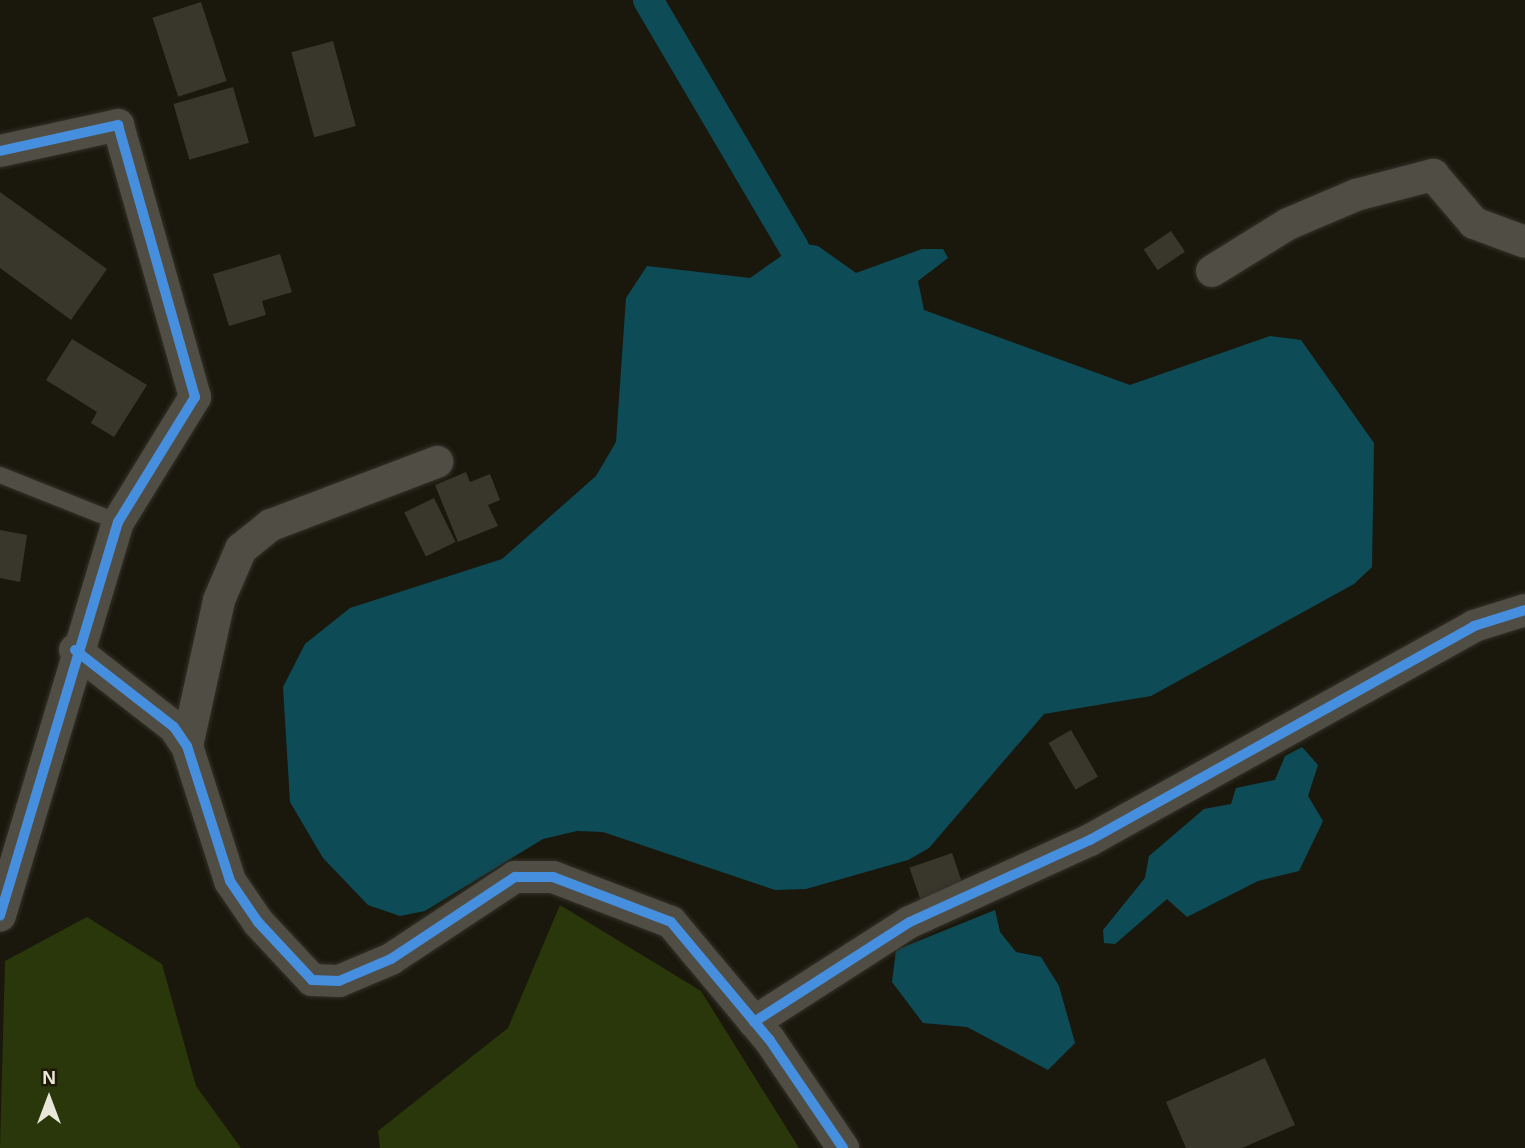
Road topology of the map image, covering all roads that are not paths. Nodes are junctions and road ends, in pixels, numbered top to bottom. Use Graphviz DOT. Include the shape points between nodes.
graph roads {
  1 [pos="0,152"];
  2 [pos="1525,242"];
  3 [pos="1212,271"];
  4 [pos="437,462"];
  5 [pos="0,475"];
  6 [pos="118,522"];
  7 [pos="1525,610"];
  8 [pos="75,650"];
  9 [pos="187,746"];
  10 [pos="0,916"];
  11 [pos="754,1022"];
  12 [pos="843,1148"];
  1 -- 6 [label="street" via="118,125 195,397"];
  2 -- 3 [label="street" via="1474,223 1433,175 1356,195 1288,224"];
  4 -- 9 [label="street" via="271,525 241,549 219,600"];
  5 -- 6 [label="lane"];
  6 -- 8 [label="street"];
  7 -- 11 [label="street" via="1474,626 1090,840 910,922"];
  8 -- 9 [label="street" via="174,727"];
  8 -- 10 [label="street"];
  9 -- 11 [label="street" via="230,881 258,922 312,980 339,981 391,959 499,884 538,873 671,922"];
  11 -- 12 [label="street"];
}
